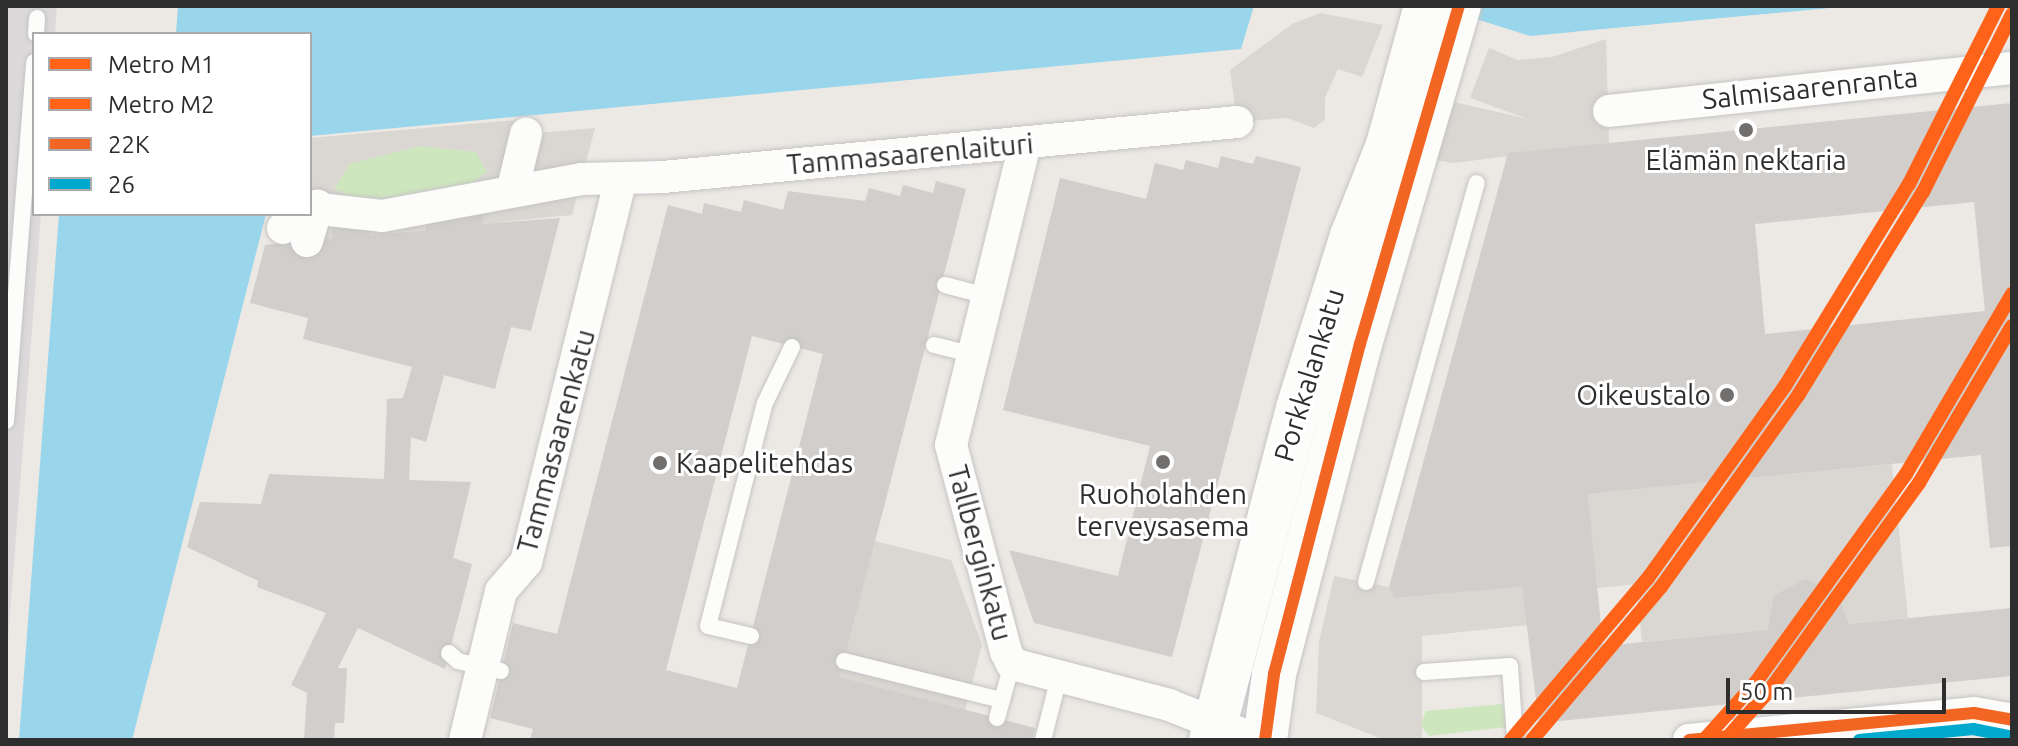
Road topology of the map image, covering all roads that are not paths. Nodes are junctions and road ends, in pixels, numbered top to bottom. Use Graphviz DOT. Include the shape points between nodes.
graph roads {
  1 [pos="1441,13"];
  2 [pos="2012,68"];
  3 [pos="32,88"];
  4 [pos="1609,111"];
  5 [pos="1237,122"];
  6 [pos="526,134"];
  7 [pos="1025,144"];
  8 [pos="620,181"];
  9 [pos="1477,183"];
  10 [pos="513,188"];
  11 [pos="302,219"];
  12 [pos="945,285"];
  13 [pos="990,297"];
  14 [pos="934,345"];
  15 [pos="792,347"];
  16 [pos="975,355"];
  17 [pos="6,421"];
  18 [pos="1366,582"];
  19 [pos="751,636"];
  20 [pos="449,653"];
  21 [pos="844,661"];
  22 [pos="1012,664"];
  23 [pos="492,668"];
  24 [pos="1424,672"];
  25 [pos="1059,677"];
  26 [pos="1002,700"];
  27 [pos="997,718"];
  28 [pos="2012,720"];
  29 [pos="1212,732"];
  30 [pos="465,740"];
  31 [pos="1043,740"];
  32 [pos="1257,740"];
  33 [pos="1265,740"];
  34 [pos="1515,740"];
  35 [pos="1689,740"];
  1 -- 29 [label="main road, Porkkalankatu" via="1352,236 1298,408"];
  1 -- 33 [label="main road, Porkkalankatu" via="1274,674"];
  2 -- 4 [label="street, Salmisaarenranta"];
  3 -- 17 [label="lane"];
  5 -- 7 [label="street, Tammasaarenlaituri"];
  6 -- 10 [label="street"];
  7 -- 8 [label="street, Tammasaarenlaituri"];
  7 -- 13 [label="street, Tallberginkatu"];
  8 -- 10 [label="street, Tammasaarenlaituri" via="582,179"];
  8 -- 23 [label="street, Tammasaarenkatu" via="526,562 501,591"];
  9 -- 18 [label="lane"];
  10 -- 11 [label="street, Tammasaarenlaituri" via="382,216"];
  12 -- 13 [label="lane"];
  13 -- 16 [label="street, Tallberginkatu"];
  14 -- 16 [label="lane"];
  15 -- 19 [label="lane" via="765,403 708,626"];
  16 -- 22 [label="street, Tallberginkatu" via="951,445"];
  20 -- 23 [label="lane"];
  21 -- 26 [label="lane"];
  22 -- 25 [label="street, Tallberginkatu"];
  22 -- 26 [label="lane"];
  23 -- 30 [label="street, Tammasaarenkatu"];
  24 -- 34 [label="lane" via="1510,666"];
  25 -- 29 [label="street, Tallberginkatu" via="1155,701"];
  25 -- 31 [label="lane"];
  26 -- 27 [label="lane"];
  28 -- 35 [label="street" via="1974,713"];
  29 -- 32 [label="street, Tallberginkatu"];
}
